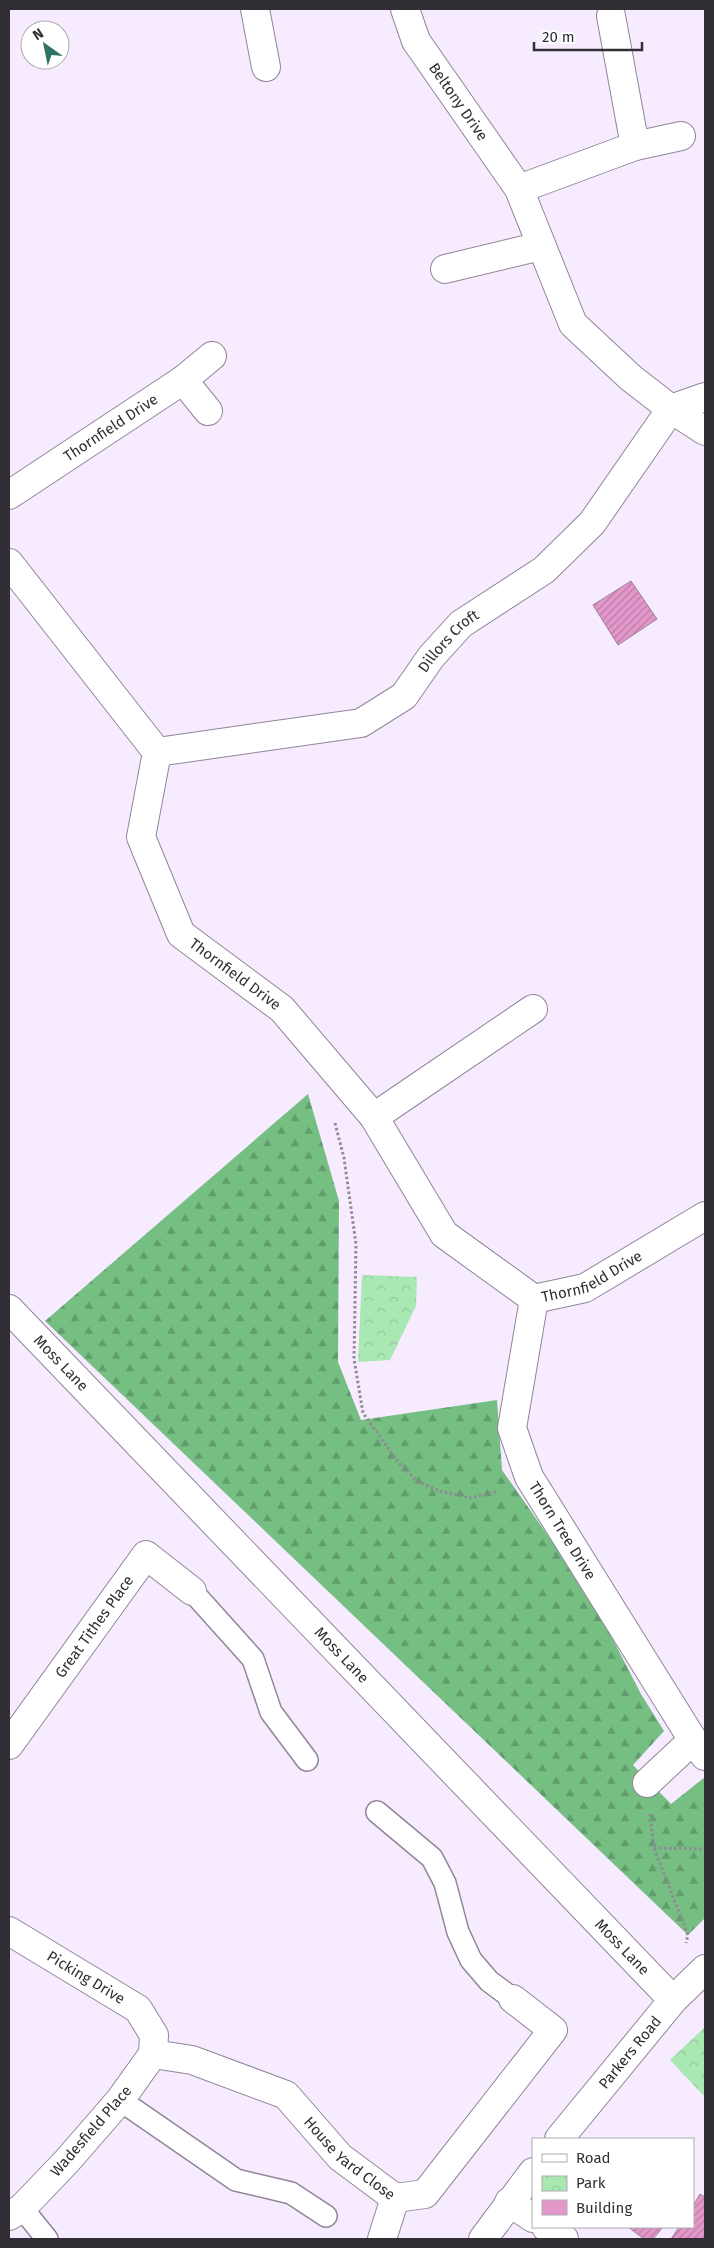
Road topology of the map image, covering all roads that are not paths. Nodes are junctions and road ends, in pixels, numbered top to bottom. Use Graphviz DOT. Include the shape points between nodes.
graph roads {
  1 [pos="255,9"];
  2 [pos="405,9"];
  3 [pos="611,16"];
  4 [pos="266,67"];
  5 [pos="681,136"];
  6 [pos="635,146"];
  7 [pos="519,190"];
  8 [pos="541,246"];
  9 [pos="445,269"];
  10 [pos="212,356"];
  11 [pos="183,380"];
  12 [pos="705,397"];
  13 [pos="671,409"];
  14 [pos="208,411"];
  15 [pos="705,431"];
  16 [pos="9,495"];
  17 [pos="9,563"];
  18 [pos="158,752"];
  19 [pos="533,1009"];
  20 [pos="374,1117"];
  21 [pos="705,1216"];
  22 [pos="534,1298"];
  23 [pos="9,1309"];
  24 [pos="192,1590"];
  25 [pos="9,1745"];
  26 [pos="699,1748"];
  27 [pos="307,1760"];
  28 [pos="647,1783"];
  29 [pos="376,1812"];
  30 [pos="9,1930"];
  31 [pos="705,1969"];
  32 [pos="513,2000"];
  33 [pos="673,2000"];
  34 [pos="153,2044"];
  35 [pos="120,2100"];
  36 [pos="560,2138"];
  37 [pos="532,2173"];
  38 [pos="395,2198"];
  39 [pos="509,2202"];
  40 [pos="15,2212"];
  41 [pos="326,2216"];
  42 [pos="532,2217"];
  43 [pos="548,2228"];
  44 [pos="47,2239"];
  45 [pos="382,2239"];
  46 [pos="483,2239"];
  47 [pos="564,2239"];
  1 -- 4 [label="street"];
  2 -- 7 [label="street, Beltony Drive" via="416,41"];
  3 -- 6 [label="street"];
  5 -- 6 [label="street"];
  6 -- 7 [label="street"];
  7 -- 8 [label="street, Beltony Drive"];
  8 -- 9 [label="street"];
  8 -- 13 [label="street, Beltony Drive" via="574,324 631,378"];
  10 -- 11 [label="street, Thornfield Drive"];
  11 -- 14 [label="street"];
  11 -- 16 [label="street, Thornfield Drive"];
  12 -- 13 [label="street"];
  13 -- 15 [label="street, Beltony Drive"];
  13 -- 18 [label="street, Dillors Croft" via="592,522 544,570 461,624 431,657 404,696 361,723"];
  17 -- 18 [label="street"];
  18 -- 20 [label="street, Thornfield Drive" via="141,837 181,934 282,1010"];
  19 -- 20 [label="street"];
  20 -- 22 [label="street, Thornfield Drive" via="444,1234"];
  21 -- 22 [label="street, Thornfield Drive" via="585,1288"];
  22 -- 26 [label="street, Thorn Tree Drive" via="512,1428 529,1477"];
  23 -- 33 [label="street, Moss Lane"];
  24 -- 25 [label="street, Great Tithes Place" via="146,1554"];
  24 -- 27 [label="lane" via="253,1659 271,1712"];
  26 -- 28 [label="street, Thorn Tree Drive"];
  29 -- 32 [label="lane" via="432,1858 445,1883 458,1932 471,1960 489,1981"];
  30 -- 34 [label="street, Picking Drive" via="138,2009"];
  31 -- 33 [label="street, Parkers Road"];
  32 -- 38 [label="street, House Yard Close" via="553,2030 425,2194"];
  33 -- 36 [label="street, Parkers Road"];
  34 -- 35 [label="street, Wadesfield Place"];
  34 -- 38 [label="street, House Yard Close" via="286,2095 340,2157"];
  35 -- 40 [label="street, Wadesfield Place" via="67,2161"];
  35 -- 41 [label="lane" via="236,2180 291,2194"];
  37 -- 39 [label="street"];
  38 -- 45 [label="street"];
  39 -- 42 [label="street"];
  39 -- 46 [label="street"];
  40 -- 44 [label="lane"];
  43 -- 47 [label="street"];
}
